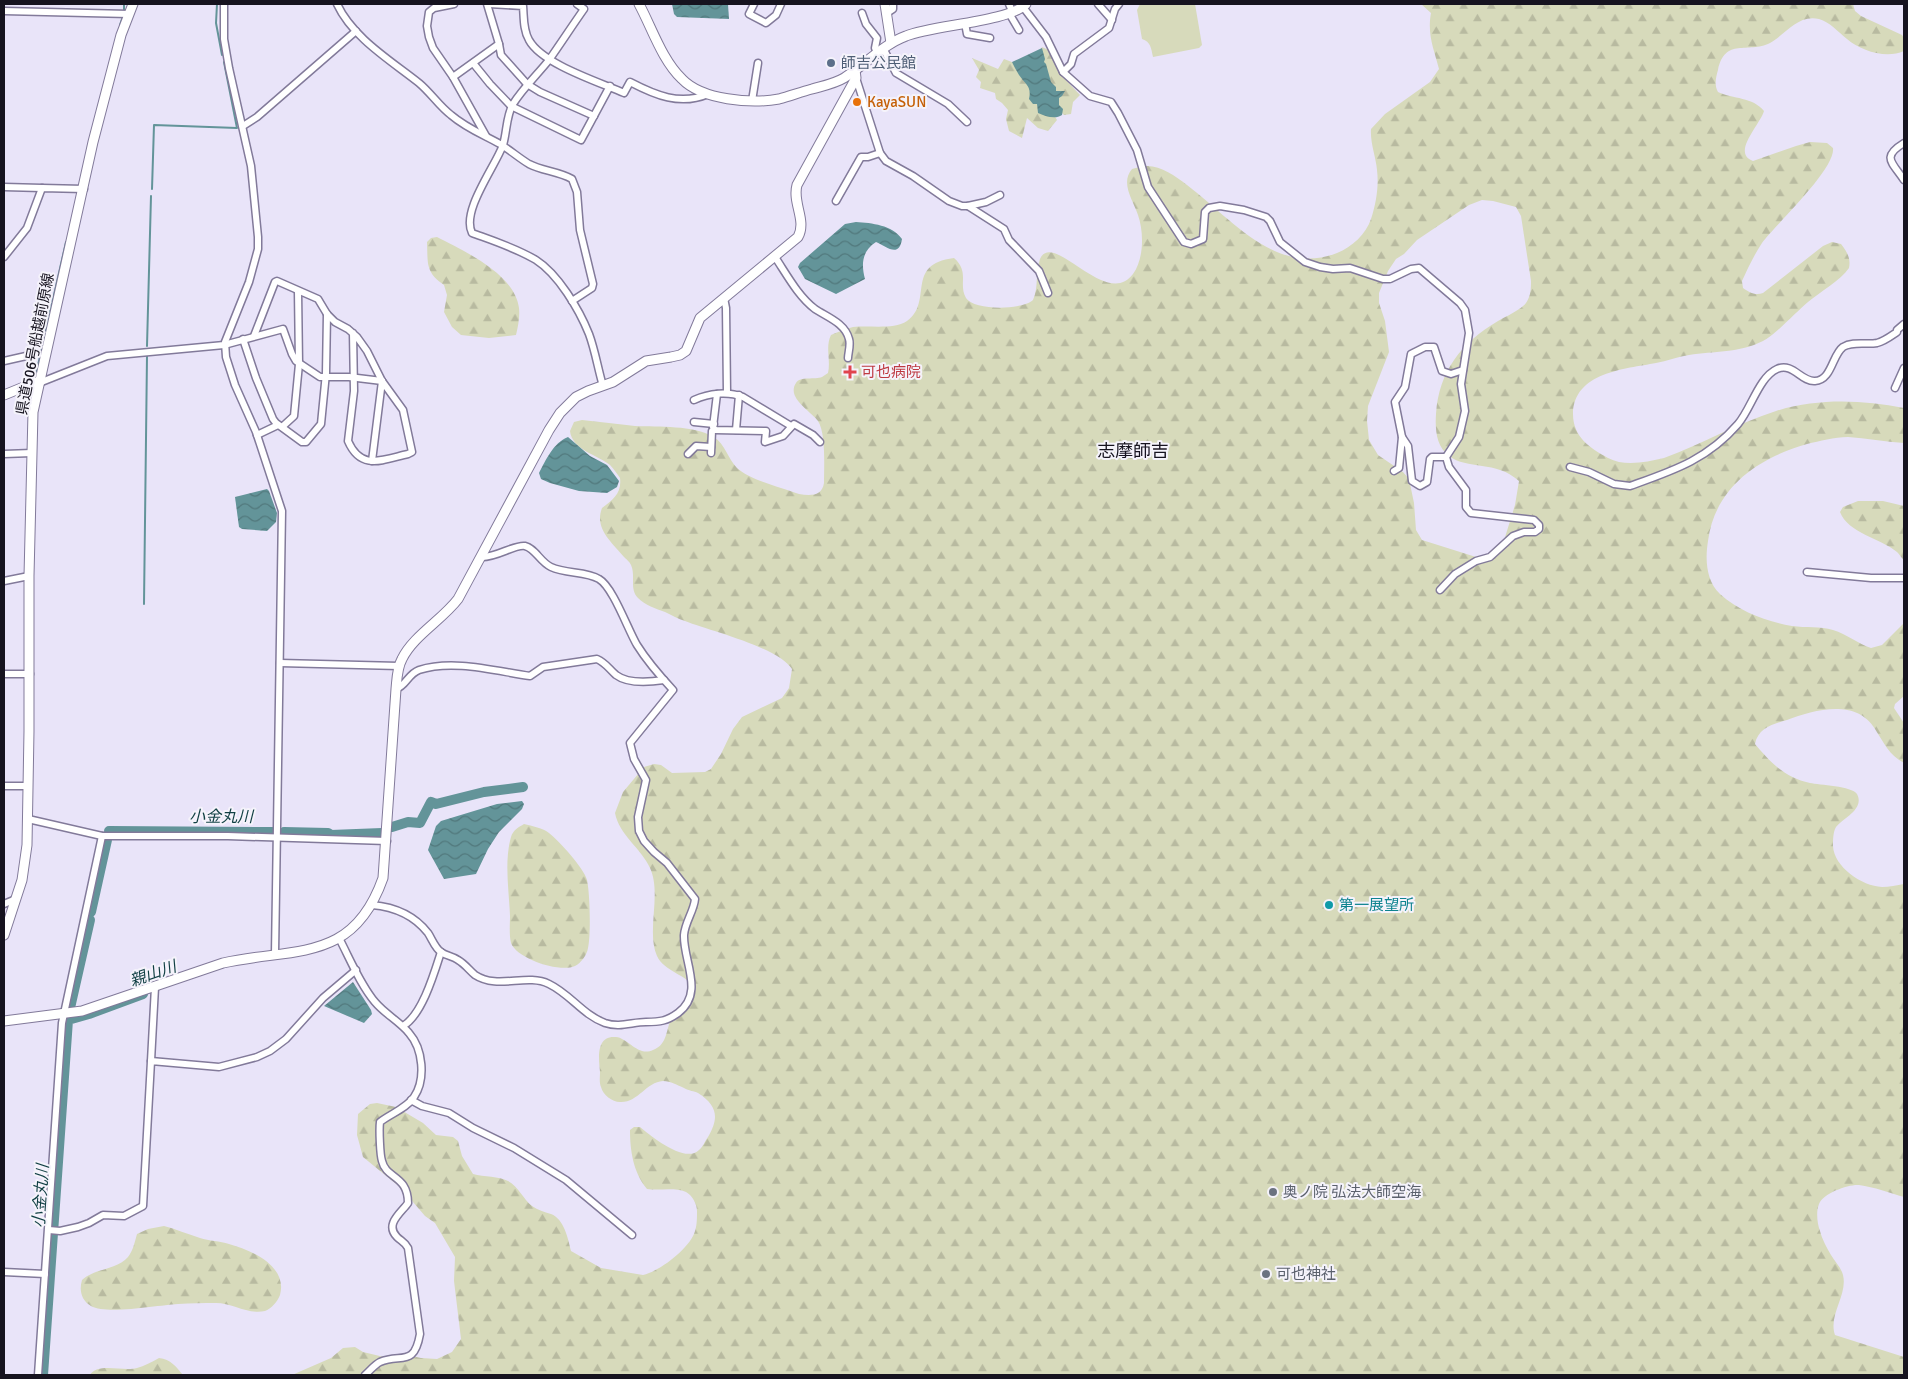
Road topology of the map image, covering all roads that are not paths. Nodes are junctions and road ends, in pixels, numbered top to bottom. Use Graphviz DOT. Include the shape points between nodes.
graph roads {
  1 [pos="134,4"];
  2 [pos="224,4"];
  3 [pos="337,4"];
  4 [pos="454,4"];
  5 [pos="488,4"];
  6 [pos="578,4"];
  7 [pos="639,4"];
  8 [pos="754,4"];
  9 [pos="781,4"];
  10 [pos="893,4"];
  11 [pos="1098,4"];
  12 [pos="1119,4"];
  13 [pos="1024,5"];
  14 [pos="886,8"];
  15 [pos="1010,9"];
  16 [pos="4,10"];
  17 [pos="862,13"];
  18 [pos="125,14"];
  19 [pos="1112,20"];
  20 [pos="964,22"];
  21 [pos="1019,30"];
  22 [pos="356,31"];
  23 [pos="990,38"];
  24 [pos="891,43"];
  25 [pos="499,44"];
  26 [pos="880,51"];
  27 [pos="548,60"];
  28 [pos="473,63"];
  29 [pos="758,63"];
  30 [pos="1063,72"];
  31 [pos="855,74"];
  32 [pos="453,77"];
  33 [pos="527,84"];
  34 [pos="610,86"];
  35 [pos="708,94"];
  36 [pos="752,101"];
  37 [pos="511,106"];
  38 [pos="594,116"];
  39 [pos="967,122"];
  40 [pos="243,126"];
  41 [pos="487,137"];
  42 [pos="1904,144"];
  43 [pos="502,146"];
  44 [pos="880,153"];
  45 [pos="1904,180"];
  46 [pos="4,187"];
  47 [pos="42,188"];
  48 [pos="84,189"];
  49 [pos="1000,196"];
  50 [pos="836,201"];
  51 [pos="968,206"];
  52 [pos="4,257"];
  53 [pos="775,257"];
  54 [pos="298,291"];
  55 [pos="1048,293"];
  56 [pos="724,298"];
  57 [pos="572,301"];
  58 [pos="327,314"];
  59 [pos="1904,324"];
  60 [pos="354,333"];
  61 [pos="254,336"];
  62 [pos="243,339"];
  63 [pos="224,345"];
  64 [pos="35,354"];
  65 [pos="848,358"];
  66 [pos="4,361"];
  67 [pos="300,364"];
  68 [pos="1904,368"];
  69 [pos="1463,370"];
  70 [pos="326,378"];
  71 [pos="354,378"];
  72 [pos="382,381"];
  73 [pos="39,383"];
  74 [pos="603,386"];
  75 [pos="1895,388"];
  76 [pos="717,394"];
  77 [pos="728,394"];
  78 [pos="4,395"];
  79 [pos="739,395"];
  80 [pos="694,400"];
  81 [pos="694,422"];
  82 [pos="280,426"];
  83 [pos="791,426"];
  84 [pos="714,427"];
  85 [pos="736,430"];
  86 [pos="257,435"];
  87 [pos="1402,438"];
  88 [pos="820,442"];
  89 [pos="32,453"];
  90 [pos="4,454"];
  91 [pos="688,454"];
  92 [pos="1446,457"];
  93 [pos="372,461"];
  94 [pos="1570,467"];
  95 [pos="1394,471"];
  96 [pos="481,557"];
  97 [pos="1807,572"];
  98 [pos="30,576"];
  99 [pos="1904,578"];
  100 [pos="4,581"];
  101 [pos="1440,590"];
  102 [pos="280,663"];
  103 [pos="399,666"];
  104 [pos="4,674"];
  105 [pos="30,674"];
  106 [pos="664,680"];
  107 [pos="396,689"];
  108 [pos="4,786"];
  109 [pos="28,786"];
  110 [pos="28,819"];
  111 [pos="102,836"];
  112 [pos="277,839"];
  113 [pos="387,841"];
  114 [pos="16,899"];
  115 [pos="4,904"];
  116 [pos="372,905"];
  117 [pos="4,935"];
  118 [pos="339,938"];
  119 [pos="441,952"];
  120 [pos="275,954"];
  121 [pos="356,970"];
  122 [pos="155,989"];
  123 [pos="64,1014"];
  124 [pos="4,1021"];
  125 [pos="403,1026"];
  126 [pos="151,1061"];
  127 [pos="412,1100"];
  128 [pos="49,1230"];
  129 [pos="632,1234"];
  130 [pos="4,1272"];
  131 [pos="45,1274"];
  132 [pos="38,1375"];
  133 [pos="365,1375"];
  1 -- 18 [label="street, 県道506号船越前原線"];
  2 -- 40 [label="street" via="224,39"];
  3 -- 22 [label="street"];
  4 -- 32 [label="street" via="434,8 427,17 433,48"];
  5 -- 25 [label="street"];
  5 -- 27 [label="street" via="524,6 524,25 529,40"];
  6 -- 27 [label="street" via="584,9"];
  7 -- 35 [label="street" via="674,71 695,90"];
  8 -- 9 [label="street" via="749,14 766,23 776,15"];
  10 -- 14 [label="street" via="893,9"];
  11 -- 19 [label="street"];
  12 -- 19 [label="street"];
  13 -- 15 [label="street"];
  13 -- 30 [label="street" via="1046,37"];
  14 -- 24 [label="street"];
  15 -- 20 [label="street"];
  15 -- 21 [label="street"];
  16 -- 18 [label="street"];
  17 -- 26 [label="street" via="877,38 875,48"];
  18 -- 48 [label="street, 県道506号船越前原線"];
  19 -- 30 [label="street" via="1109,28 1074,54 1072,64"];
  20 -- 23 [label="street" via="967,34"];
  20 -- 24 [label="street" via="915,33"];
  22 -- 40 [label="street"];
  22 -- 41 [label="street" via="421,85 451,115"];
  24 -- 26 [label="street"];
  25 -- 28 [label="street"];
  25 -- 33 [label="street" via="501,55"];
  26 -- 31 [label="street"];
  26 -- 39 [label="street" via="896,73 948,104"];
  27 -- 33 [label="street"];
  27 -- 34 [label="street"];
  28 -- 32 [label="street"];
  28 -- 37 [label="street"];
  29 -- 36 [label="street"];
  30 -- 69 [label="street" via="1090,96 1110,102 1118,113 1137,150 1148,187 1184,242 1191,244 1203,240 1205,212 1212,206 1220,206 1266,217 1280,242 1305,262 1320,267 1350,268 1383,279 1419,268 1465,310 1469,333"];
  31 -- 36 [label="street" via="779,98"];
  31 -- 44 [label="street"];
  31 -- 53 [label="street" via="797,184 802,224 798,237"];
  32 -- 41 [label="street"];
  33 -- 37 [label="street"];
  33 -- 38 [label="street"];
  34 -- 35 [label="street" via="624,93 630,82 669,98 688,99"];
  34 -- 38 [label="street"];
  35 -- 36 [label="street"];
  37 -- 38 [label="street" via="581,140"];
  37 -- 43 [label="street"];
  40 -- 63 [label="street" via="255,193 258,249 245,294"];
  41 -- 43 [label="street"];
  42 -- 45 [label="street" via="1890,155"];
  43 -- 57 [label="street" via="530,164 569,177 576,185 580,230 593,284"];
  43 -- 57 [label="street" via="475,204 471,231 535,259"];
  44 -- 50 [label="street" via="861,157"];
  44 -- 51 [label="street" via="886,161 949,201"];
  46 -- 47 [label="street"];
  47 -- 48 [label="street"];
  47 -- 52 [label="street" via="27,228"];
  48 -- 73 [label="street, 県道506号船越前原線"];
  49 -- 51 [label="street"];
  51 -- 55 [label="street" via="1004,229 1009,240 1038,271"];
  53 -- 56 [label="street"];
  53 -- 65 [label="street" via="813,308 844,330 850,339"];
  54 -- 58 [label="street" via="318,299"];
  54 -- 61 [label="street" via="274,282"];
  54 -- 67 [label="street"];
  56 -- 74 [label="street" via="696,323 686,351 646,361"];
  56 -- 77 [label="street"];
  57 -- 74 [label="street" via="588,332"];
  58 -- 60 [label="street"];
  58 -- 70 [label="street"];
  59 -- 94 [label="street" via="1892,336 1878,343 1844,346 1822,379 1808,380 1791,369 1777,369 1764,379 1749,408 1726,437 1698,459 1680,468 1623,486"];
  60 -- 71 [label="street"];
  60 -- 72 [label="street"];
  61 -- 62 [label="street"];
  61 -- 67 [label="street" via="283,329 292,354"];
  62 -- 63 [label="street"];
  62 -- 82 [label="street" via="261,392 273,419"];
  63 -- 73 [label="street" via="107,356"];
  63 -- 86 [label="street" via="235,385"];
  64 -- 66 [label="street"];
  67 -- 70 [label="street"];
  67 -- 82 [label="street" via="294,416"];
  68 -- 75 [label="street"];
  69 -- 87 [label="street" via="1451,374 1442,371 1434,347 1425,347 1412,354 1405,387 1395,402"];
  69 -- 92 [label="street" via="1463,422"];
  70 -- 71 [label="street"];
  70 -- 82 [label="street" via="320,424 306,442"];
  71 -- 72 [label="street"];
  71 -- 93 [label="street" via="348,441 356,456"];
  72 -- 93 [label="street"];
  72 -- 93 [label="street" via="403,410 412,452"];
  73 -- 78 [label="street"];
  73 -- 89 [label="street, 県道506号船越前原線" via="33,412"];
  74 -- 96 [label="street" via="576,397 560,413"];
  76 -- 77 [label="street"];
  76 -- 80 [label="street"];
  76 -- 84 [label="street"];
  77 -- 79 [label="street"];
  79 -- 83 [label="street"];
  79 -- 85 [label="street"];
  81 -- 84 [label="street"];
  82 -- 86 [label="street"];
  83 -- 85 [label="street" via="783,436 765,442 766,432"];
  83 -- 88 [label="street" via="794,424"];
  84 -- 85 [label="street"];
  84 -- 91 [label="street" via="711,450 696,446"];
  86 -- 102 [label="street" via="282,511"];
  87 -- 92 [label="street" via="1408,446 1412,481 1420,486 1427,482 1430,459"];
  87 -- 95 [label="street" via="1399,468"];
  89 -- 90 [label="street"];
  89 -- 98 [label="street, 県道506号船越前原線"];
  92 -- 101 [label="street" via="1449,467 1466,490 1466,507 1471,513 1534,520 1539,528 1535,532 1513,536 1490,556 1455,574"];
  96 -- 103 [label="street" via="458,599 417,639"];
  96 -- 106 [label="street" via="526,546 550,567 599,578 621,610 638,646"];
  97 -- 99 [label="street"];
  98 -- 100 [label="street"];
  98 -- 105 [label="street, 県道506号船越前原線"];
  102 -- 103 [label="street"];
  102 -- 112 [label="street"];
  103 -- 107 [label="street"];
  104 -- 105 [label="street"];
  105 -- 109 [label="street, 県道506号船越前原線"];
  106 -- 107 [label="street" via="638,682 617,675 605,662 597,659 544,666 530,676 463,666 435,667 417,671"];
  106 -- 119 [label="street" via="673,690 630,743 646,780 638,817 639,831 644,841 695,898 684,932 692,988 690,1000 682,1010 668,1020 616,1026 585,1012 547,983 484,980 458,960"];
  107 -- 113 [label="street"];
  108 -- 109 [label="street"];
  109 -- 110 [label="street, 県道506号船越前原線"];
  110 -- 111 [label="street"];
  110 -- 114 [label="street, 県道506号船越前原線" via="25,863"];
  111 -- 112 [label="street"];
  111 -- 123 [label="street"];
  112 -- 113 [label="street"];
  112 -- 120 [label="street"];
  113 -- 116 [label="street" via="383,878"];
  114 -- 115 [label="street"];
  114 -- 117 [label="street, 県道506号船越前原線"];
  116 -- 118 [label="street" via="358,924"];
  116 -- 119 [label="street" via="414,918"];
  118 -- 120 [label="street" via="313,949"];
  118 -- 121 [label="street"];
  119 -- 125 [label="street" via="419,1011"];
  120 -- 122 [label="street" via="201,969"];
  121 -- 125 [label="street" via="374,1001"];
  121 -- 126 [label="street" via="322,998 286,1039 270,1051 219,1067"];
  122 -- 123 [label="street"];
  122 -- 126 [label="street"];
  123 -- 124 [label="street"];
  123 -- 128 [label="street"];
  125 -- 127 [label="street" via="416,1044 422,1067"];
  126 -- 128 [label="street" via="143,1206 124,1216 103,1215 89,1223 60,1231"];
  127 -- 129 [label="street" via="449,1113 514,1148 566,1180"];
  127 -- 133 [label="street" via="380,1122 379,1129 382,1162 401,1181 408,1195 408,1203 392,1228 395,1236 408,1248 420,1334 415,1351 408,1356 378,1363"];
  128 -- 131 [label="street"];
  130 -- 131 [label="street"];
  131 -- 132 [label="street"];
}
